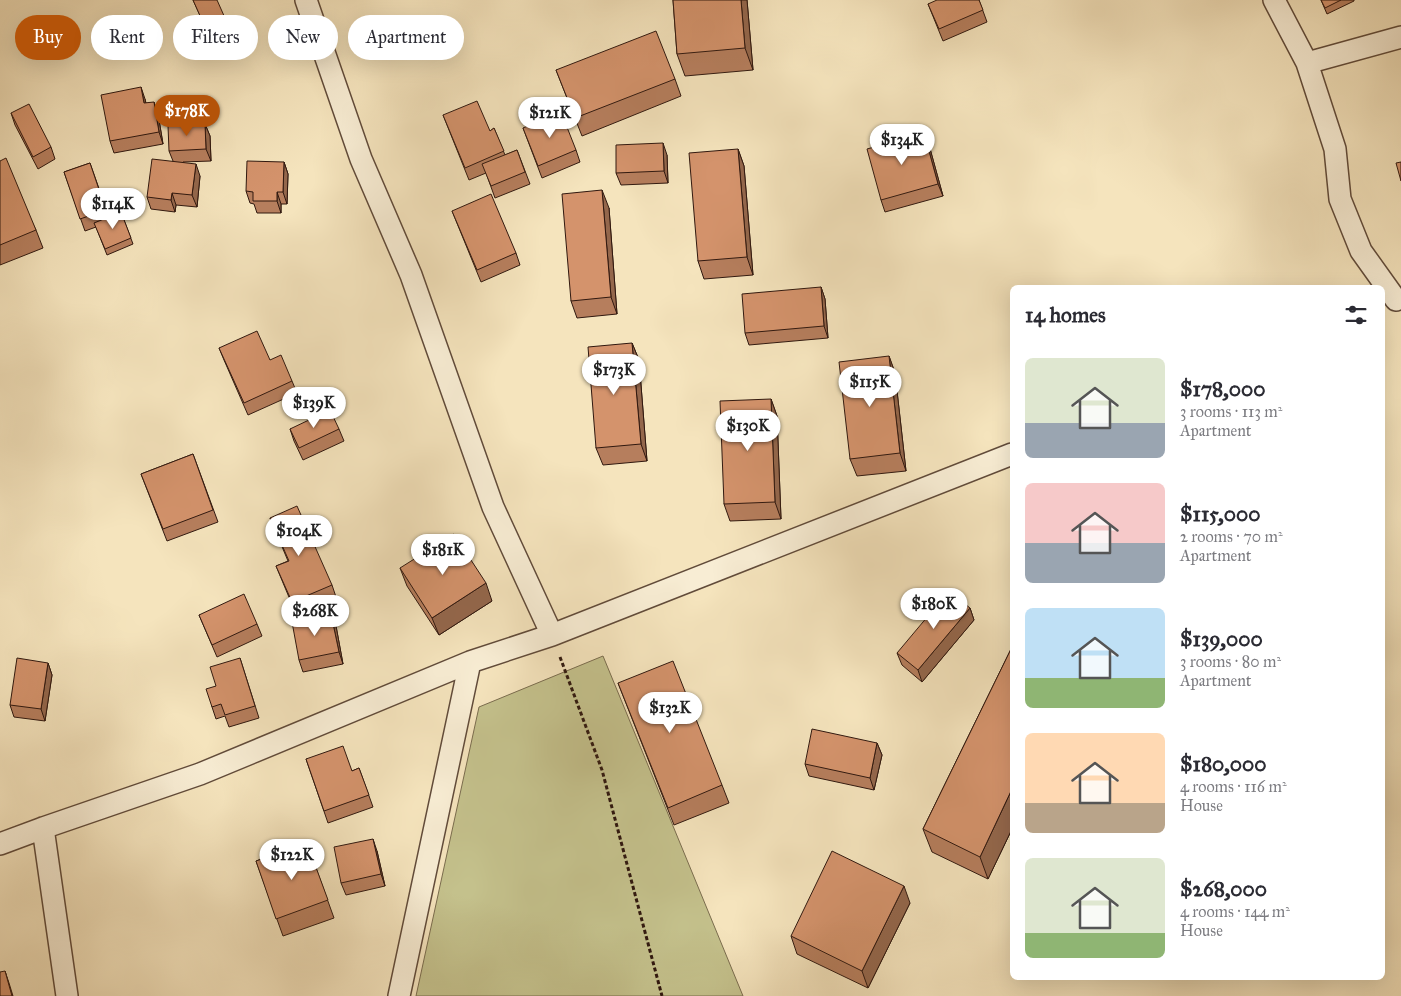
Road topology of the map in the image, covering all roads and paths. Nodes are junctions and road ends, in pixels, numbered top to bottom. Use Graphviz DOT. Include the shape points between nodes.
graph roads {
  1 [pos="306,0"];
  2 [pos="1274,0"];
  3 [pos="1401,37"];
  4 [pos="1307,63"];
  5 [pos="1381,285"];
  6 [pos="1385,292"];
  7 [pos="1393,305"];
  8 [pos="1010,455"];
  9 [pos="552,635"];
  10 [pos="470,662"];
  11 [pos="43,828"];
  12 [pos="0,844"];
  13 [pos="67,996"];
  14 [pos="399,996"];
  15 [pos="662,996"];
  1 -- 9 [label="street" via="361,159 411,275 493,506"];
  2 -- 4 [label="street"];
  3 -- 4 [label="street"];
  4 -- 5 [label="street" via="1335,149 1340,199 1361,251"];
  6 -- 7 [label="street"];
  8 -- 9 [label="street"];
  9 -- 10 [label="street"];
  9 -- 15 [label="path" via="602,770"];
  10 -- 11 [label="street" via="200,774"];
  10 -- 14 [label="street"];
  11 -- 12 [label="street"];
  11 -- 13 [label="street"];
}
